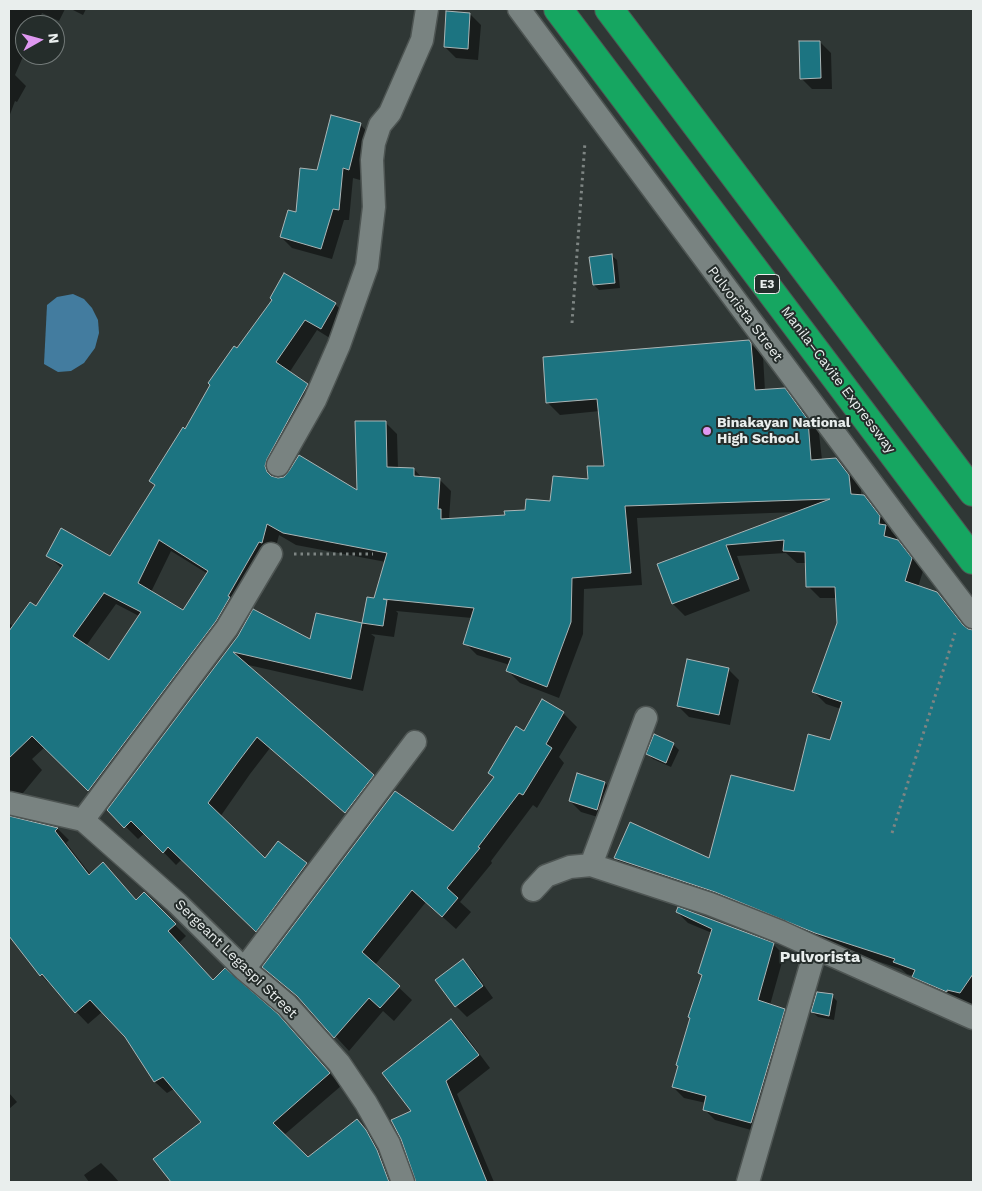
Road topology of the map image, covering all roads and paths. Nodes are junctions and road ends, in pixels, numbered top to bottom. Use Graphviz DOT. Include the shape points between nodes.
graph roads {
  1 [pos="427,9"];
  2 [pos="519,9"];
  3 [pos="558,9"];
  4 [pos="609,9"];
  5 [pos="580,136"];
  6 [pos="572,323"];
  7 [pos="278,465"];
  8 [pos="973,492"];
  9 [pos="271,554"];
  10 [pos="373,554"];
  11 [pos="973,560"];
  12 [pos="968,610"];
  13 [pos="646,718"];
  14 [pos="415,742"];
  15 [pos="9,803"];
  16 [pos="83,820"];
  17 [pos="892,833"];
  18 [pos="591,865"];
  19 [pos="533,890"];
  20 [pos="816,948"];
  21 [pos="244,969"];
  22 [pos="973,1018"];
  23 [pos="402,1182"];
  24 [pos="748,1182"];
  1 -- 7 [label="street" via="422,40 374,143 374,207 367,266 315,400"];
  2 -- 12 [label="street, Pulvorista Street"];
  3 -- 11 [label="highway, Manila–Cavite Expressway / E3"];
  4 -- 8 [label="highway"];
  5 -- 6 [label="path" via="586,144"];
  9 -- 10 [label="path"];
  9 -- 16 [label="street" via="227,628"];
  12 -- 17 [label="path"];
  13 -- 18 [label="street"];
  14 -- 21 [label="street"];
  15 -- 16 [label="street, Sergeant Legaspi Street"];
  16 -- 21 [label="street, Sergeant Legaspi Street" via="177,903"];
  18 -- 19 [label="street" via="546,876"];
  18 -- 20 [label="street" via="710,904"];
  20 -- 22 [label="street"];
  20 -- 24 [label="street"];
  21 -- 23 [label="street, Sergeant Legaspi Street" via="287,1006 339,1063 389,1144"];
}
